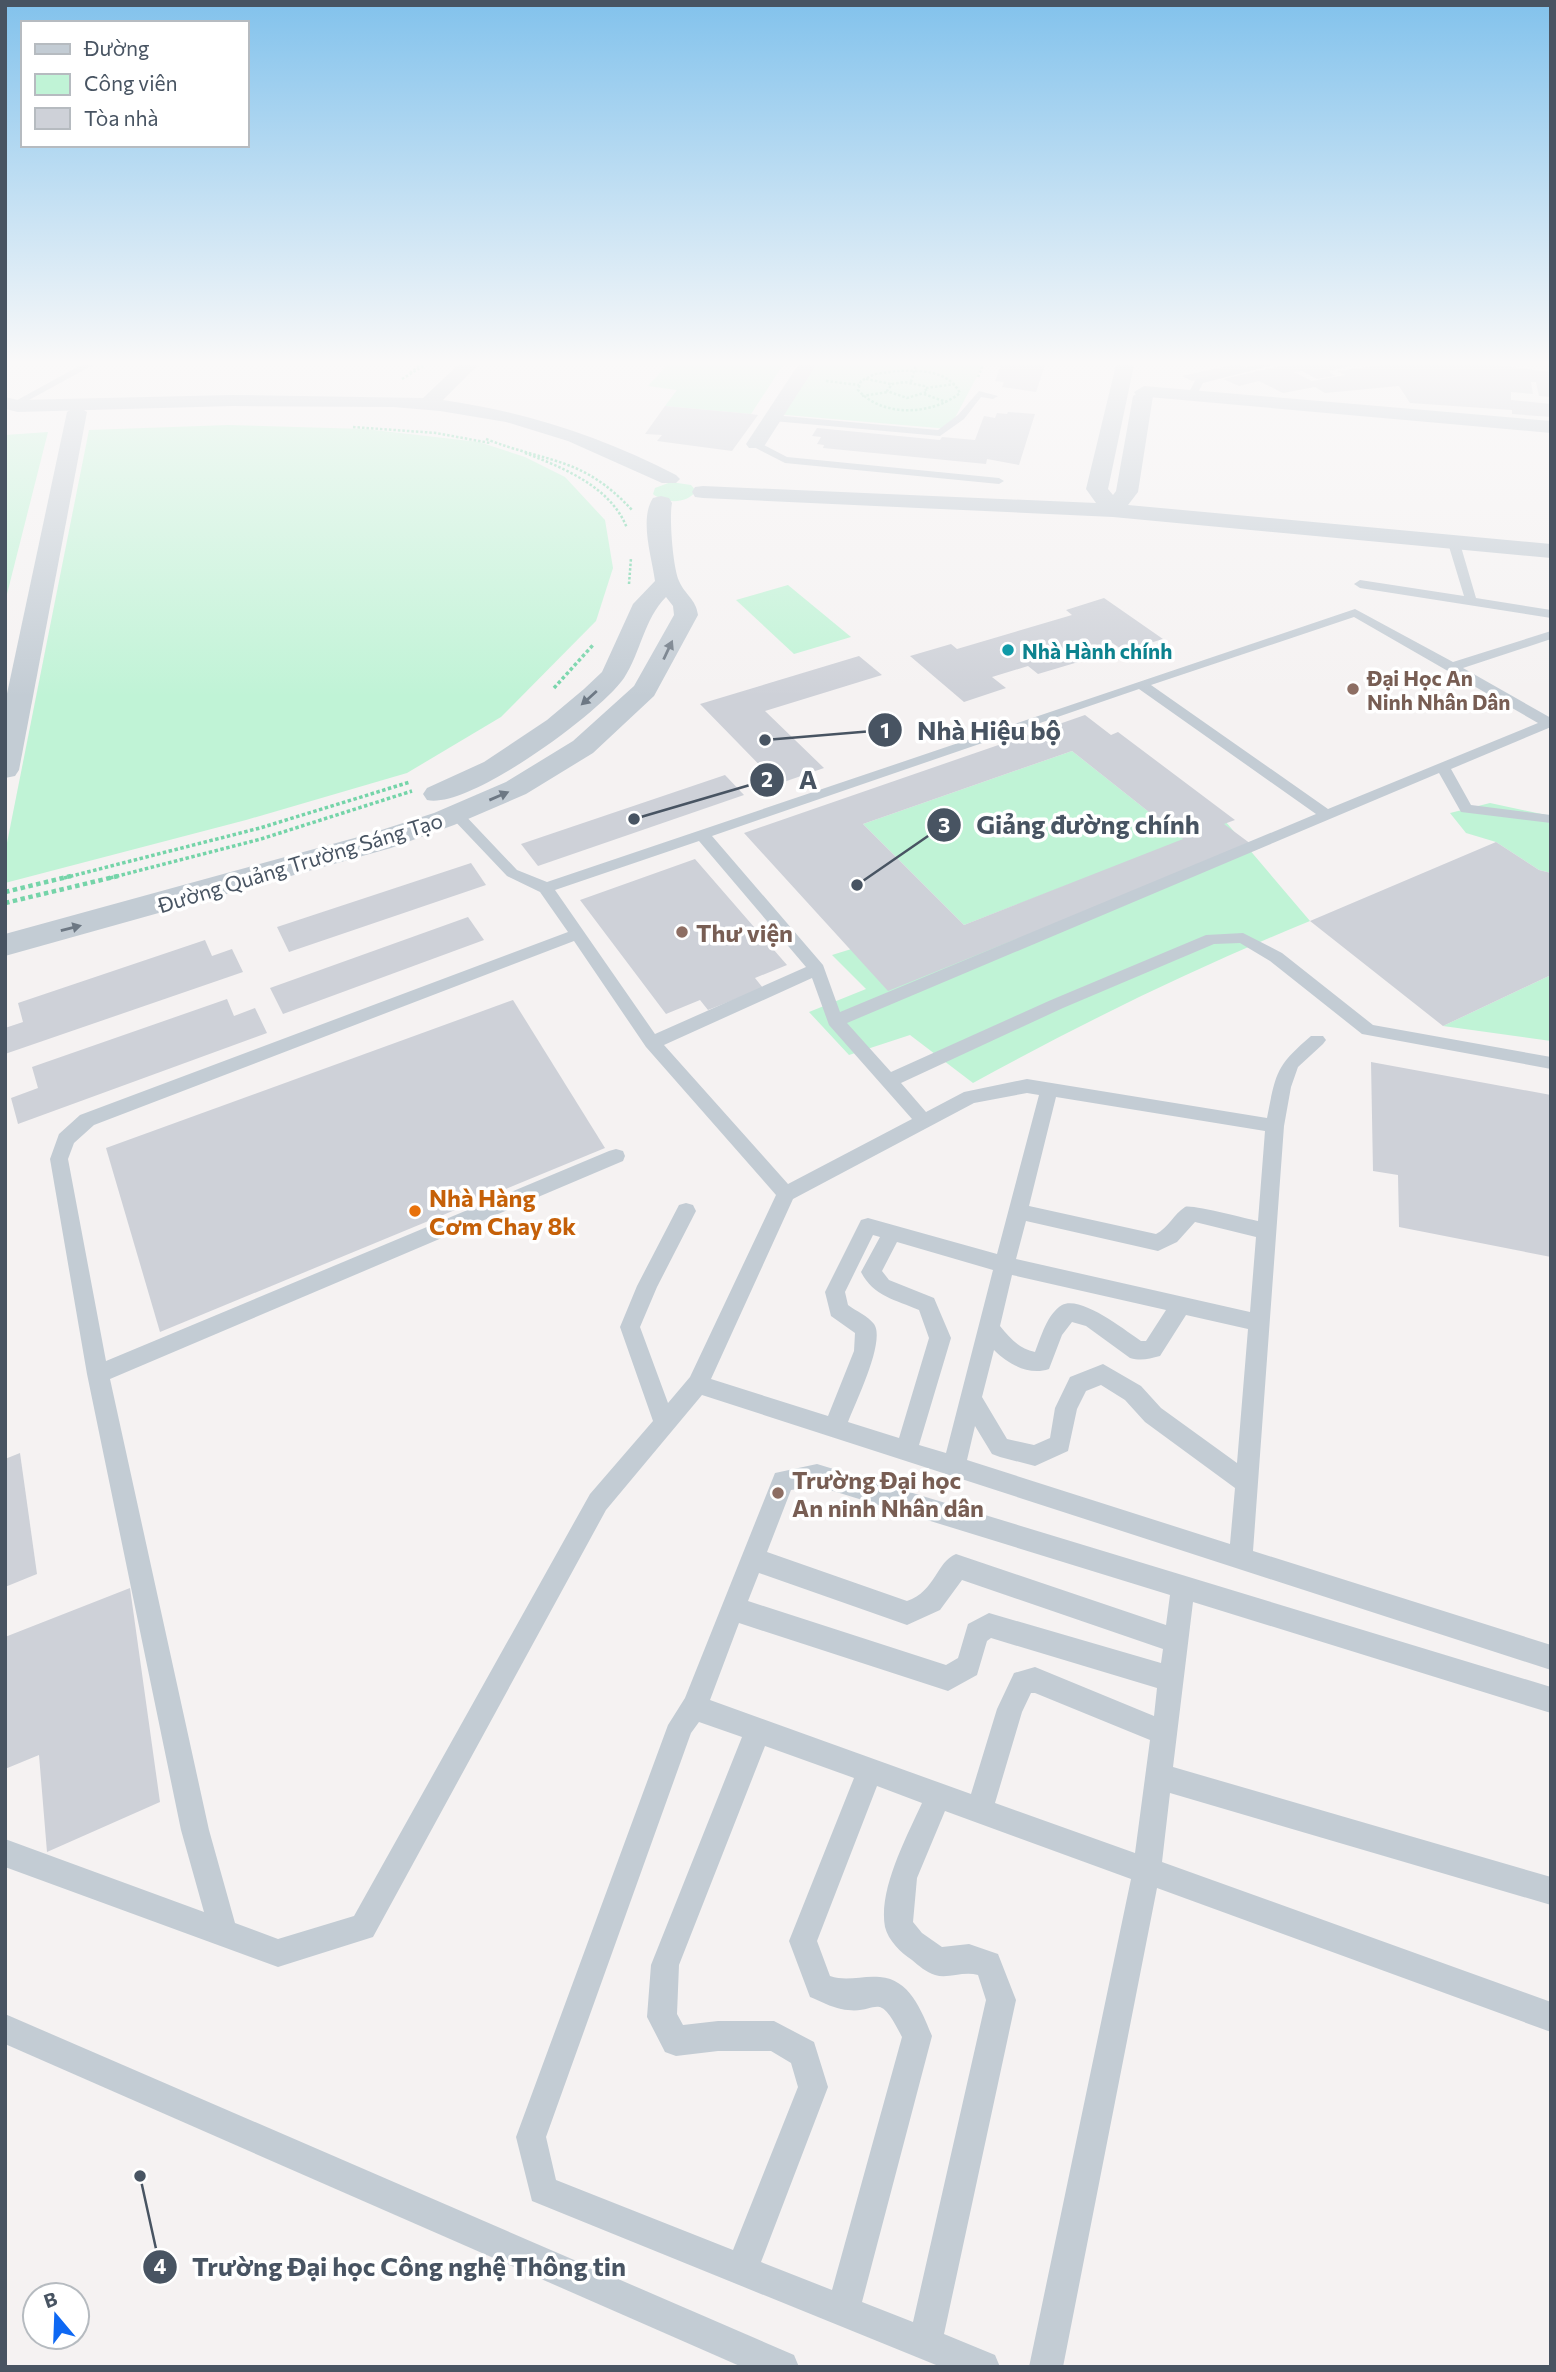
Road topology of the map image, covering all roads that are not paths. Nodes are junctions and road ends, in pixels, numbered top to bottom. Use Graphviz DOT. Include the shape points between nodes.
graph roads {
  1 [pos="64,476"];
  2 [pos="633,476"];
  3 [pos="647,476"];
  4 [pos="945,476"];
  5 [pos="1100,476"];
  6 [pos="1129,476"];
  7 [pos="999,481"];
  8 [pos="675,495"];
  9 [pos="1113,510"];
  10 [pos="1453,540"];
  11 [pos="1551,551"];
  12 [pos="667,582"];
  13 [pos="1360,584"];
  14 [pos="1471,601"];
  15 [pos="1551,614"];
  16 [pos="1551,635"];
  17 [pos="1452,667"];
  18 [pos="1141,684"];
  19 [pos="1443,767"];
  20 [pos="5,770"];
  21 [pos="457,814"];
  22 [pos="1327,815"];
  23 [pos="1551,819"];
  24 [pos="702,834"];
  25 [pos="546,888"];
  26 [pos="5,918"];
  27 [pos="578,934"];
  28 [pos="5,944"];
  29 [pos="817,969"];
  30 [pos="835,1021"];
  31 [pos="1317,1040"];
  32 [pos="652,1043"];
  33 [pos="1551,1063"];
  34 [pos="889,1081"];
  35 [pos="1049,1089"];
  36 [pos="924,1121"];
  37 [pos="1275,1126"];
  38 [pos="616,1156"];
  39 [pos="786,1194"];
  40 [pos="686,1211"];
  41 [pos="1018,1212"];
  42 [pos="1267,1231"];
  43 [pos="892,1233"];
  44 [pos="1005,1265"];
  45 [pos="1181,1306"];
  46 [pos="1260,1323"];
  47 [pos="989,1328"];
  48 [pos="98,1374"];
  49 [pos="698,1384"];
  50 [pos="971,1398"];
  51 [pos="665,1424"];
  52 [pos="834,1428"];
  53 [pos="906,1451"];
  54 [pos="954,1466"];
  55 [pos="1247,1483"];
  56 [pos="1241,1558"];
  57 [pos="753,1559"];
  58 [pos="1183,1586"];
  59 [pos="733,1609"];
  60 [pos="1176,1641"];
  61 [pos="1551,1658"];
  62 [pos="1171,1679"];
  63 [pos="1551,1700"];
  64 [pos="694,1707"];
  65 [pos="758,1730"];
  66 [pos="1164,1733"];
  67 [pos="870,1770"];
  68 [pos="1159,1776"];
  69 [pos="939,1795"];
  70 [pos="979,1808"];
  71 [pos="5,1853"];
  72 [pos="1147,1868"];
  73 [pos="1551,1891"];
  74 [pos="224,1933"];
  75 [pos="1551,2017"];
  76 [pos="5,2029"];
  77 [pos="742,2270"];
  78 [pos="843,2310"];
  79 [pos="925,2343"];
  80 [pos="782,2367"];
  81 [pos="983,2367"];
  82 [pos="1046,2367"];
  1 -- 20 [label="street"];
  2 -- 8 [label="street"];
  3 -- 8 [label="street"];
  4 -- 7 [label="lane"];
  5 -- 9 [label="street" via="1097,489"];
  6 -- 9 [label="street" via="1126,492"];
  8 -- 9 [label="street"];
  8 -- 12 [label="street, Đường Quảng Trường Sáng Tạo" via="658,517"];
  9 -- 10 [label="street"];
  10 -- 11 [label="street"];
  10 -- 14 [label="lane"];
  21 -- 12 [label="street, Đường Quảng Trường Sáng Tạo, one-way" via="516,788 583,747 645,690 686,614 685,605"];
  12 -- 26 [label="street, Đường Quảng Trường Sáng Tạo, one-way" via="645,604 613,675 557,726 494,768 376,818"];
  13 -- 14 [label="lane"];
  14 -- 15 [label="lane"];
  16 -- 17 [label="lane"];
  17 -- 18 [label="lane" via="1355,613"];
  17 -- 19 [label="lane" via="1549,723"];
  18 -- 22 [label="lane"];
  18 -- 24 [label="lane"];
  19 -- 22 [label="lane"];
  19 -- 23 [label="lane" via="1466,809"];
  21 -- 25 [label="lane" via="512,873"];
  28 -- 21 [label="street, Đường Quảng Trường Sáng Tạo, one-way" via="273,873"];
  22 -- 30 [label="lane"];
  24 -- 25 [label="lane"];
  24 -- 29 [label="lane"];
  25 -- 27 [label="lane"];
  27 -- 32 [label="lane"];
  27 -- 48 [label="lane" via="87,1120 66,1139 59,1158"];
  29 -- 30 [label="lane"];
  29 -- 32 [label="lane"];
  30 -- 34 [label="lane"];
  31 -- 37 [label="lane" via="1290,1063"];
  32 -- 39 [label="lane"];
  33 -- 34 [label="lane" via="1368,1030 1244,937 1212,939"];
  34 -- 36 [label="lane"];
  35 -- 36 [label="lane" via="1027,1086 970,1097"];
  35 -- 37 [label="lane"];
  35 -- 41 [label="lane"];
  36 -- 39 [label="lane"];
  37 -- 42 [label="lane"];
  38 -- 48 [label="lane"];
  39 -- 49 [label="lane"];
  40 -- 51 [label="lane" via="630,1327"];
  41 -- 42 [label="lane" via="1158,1242 1191,1213"];
  41 -- 44 [label="lane"];
  42 -- 46 [label="lane"];
  43 -- 44 [label="lane"];
  43 -- 52 [label="lane" via="868,1226 835,1292 838,1310 866,1329 865,1351"];
  43 -- 53 [label="lane" via="871,1272 882,1286 927,1304 940,1338"];
  44 -- 45 [label="lane"];
  44 -- 47 [label="lane"];
  45 -- 46 [label="lane"];
  45 -- 47 [label="lane" via="1152,1349 1138,1351 1091,1319 1068,1312 1053,1326 1041,1362 1024,1362"];
  46 -- 55 [label="lane"];
  47 -- 50 [label="lane"];
  48 -- 74 [label="lane" via="195,1830"];
  49 -- 51 [label="lane"];
  49 -- 52 [label="lane"];
  50 -- 54 [label="lane"];
  50 -- 55 [label="lane" via="1000,1447 1035,1455 1060,1444 1066,1408 1077,1384 1102,1374 1133,1392 1153,1415"];
  51 -- 74 [label="lane" via="598,1502 363,1927 278,1953"];
  52 -- 53 [label="lane"];
  53 -- 54 [label="lane"];
  54 -- 56 [label="lane"];
  55 -- 56 [label="lane"];
  56 -- 61 [label="lane"];
  57 -- 58 [label="lane" via="783,1481 817,1475"];
  57 -- 59 [label="lane"];
  57 -- 60 [label="lane" via="907,1613 925,1608 957,1566"];
  58 -- 60 [label="lane"];
  58 -- 63 [label="lane"];
  59 -- 62 [label="lane" via="948,1678 968,1666 977,1633 989,1625"];
  59 -- 64 [label="lane"];
  60 -- 62 [label="lane"];
  62 -- 66 [label="lane"];
  64 -- 65 [label="lane"];
  64 -- 77 [label="lane" via="681,1725 531,2137 543,2190"];
  65 -- 67 [label="lane"];
  65 -- 77 [label="lane" via="666,1965 662,2017 676,2041 774,2036 803,2053 813,2087"];
  66 -- 68 [label="lane"];
  66 -- 70 [label="lane" via="1035,1680 1023,1682"];
  67 -- 69 [label="lane"];
  67 -- 78 [label="lane" via="803,1941 820,1987 843,1995 881,1991 899,2001 917,2036"];
  68 -- 72 [label="lane"];
  68 -- 73 [label="lane"];
  69 -- 70 [label="lane"];
  69 -- 79 [label="lane" via="903,1878 899,1926 912,1943 938,1962 969,1958 988,1964 1001,2000"];
  70 -- 72 [label="lane"];
  71 -- 74 [label="lane"];
  72 -- 75 [label="lane"];
  72 -- 82 [label="lane"];
  76 -- 80 [label="lane"];
  77 -- 78 [label="lane"];
  78 -- 79 [label="lane"];
  79 -- 81 [label="lane"];
}
